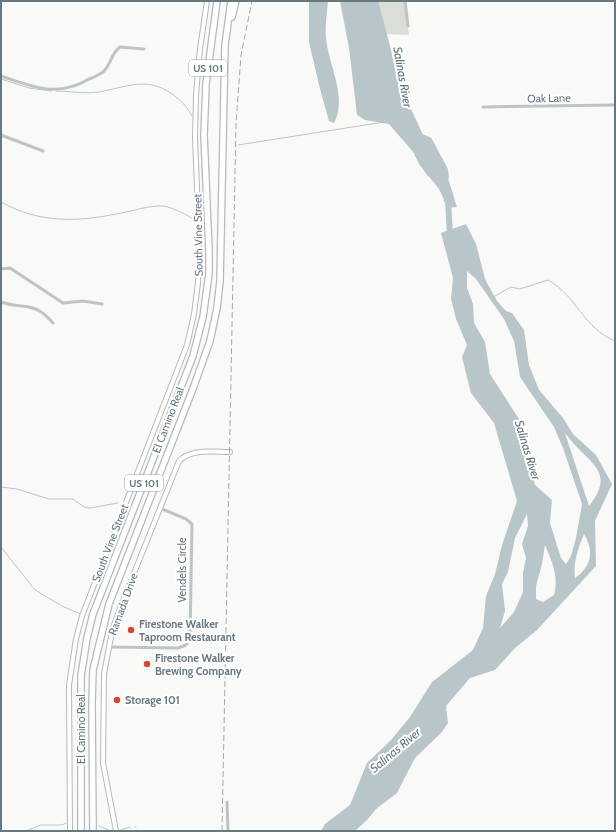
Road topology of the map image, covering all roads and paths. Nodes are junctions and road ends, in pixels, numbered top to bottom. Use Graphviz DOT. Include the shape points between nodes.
graph roads {
  1 [pos="207,1"];
  2 [pos="217,1"];
  3 [pos="231,1"];
  4 [pos="236,1"];
  5 [pos="405,1"];
  6 [pos="408,26"];
  7 [pos="225,45"];
  8 [pos="144,49"];
  9 [pos="1,76"];
  10 [pos="615,105"];
  11 [pos="484,107"];
  12 [pos="1,135"];
  13 [pos="43,151"];
  14 [pos="1,269"];
  15 [pos="1,302"];
  16 [pos="102,304"];
  17 [pos="53,322"];
  18 [pos="230,452"];
  19 [pos="160,508"];
  20 [pos="108,647"];
  21 [pos="228,802"];
  22 [pos="116,830"];
  23 [pos="70,831"];
  24 [pos="81,831"];
  25 [pos="93,831"];
  26 [pos="228,831"];
  1 -- 23 [label="street, South Vine Street" via="198,69 195,127 199,223 198,283 194,314 187,345 82,616 76,639 69,685"];
  2 -- 24 [label="highway, El Camino Real / US 101" via="206,84 204,135 209,274 203,317 193,356 94,612 87,638 81,676"];
  3 -- 7 [label="highway, El Camino Real / US 101"];
  4 -- 7 [label="highway"];
  5 -- 6 [label="street"];
  7 -- 25 [label="highway, El Camino Real / US 101" via="220,281 217,308 210,341 109,604 101,635 93,670"];
  8 -- 9 [label="street" via="125,46 118,48 102,73 66,90 41,89"];
  10 -- 11 [label="street, Oak Lane"];
  12 -- 13 [label="street"];
  14 -- 16 [label="street" via="10,268 63,303 83,301"];
  15 -- 17 [label="street" via="40,309"];
  18 -- 19 [label="street, Ramada Drive" via="194,452 185,456 175,467"];
  19 -- 20 [label="street, Ramada Drive" via="120,608"];
  19 -- 20 [label="street, Vendels Circle" via="192,524 188,641 178,648"];
  20 -- 22 [label="street, Ramada Drive" via="104,674 103,763"];
  21 -- 26 [label="street"];
}
